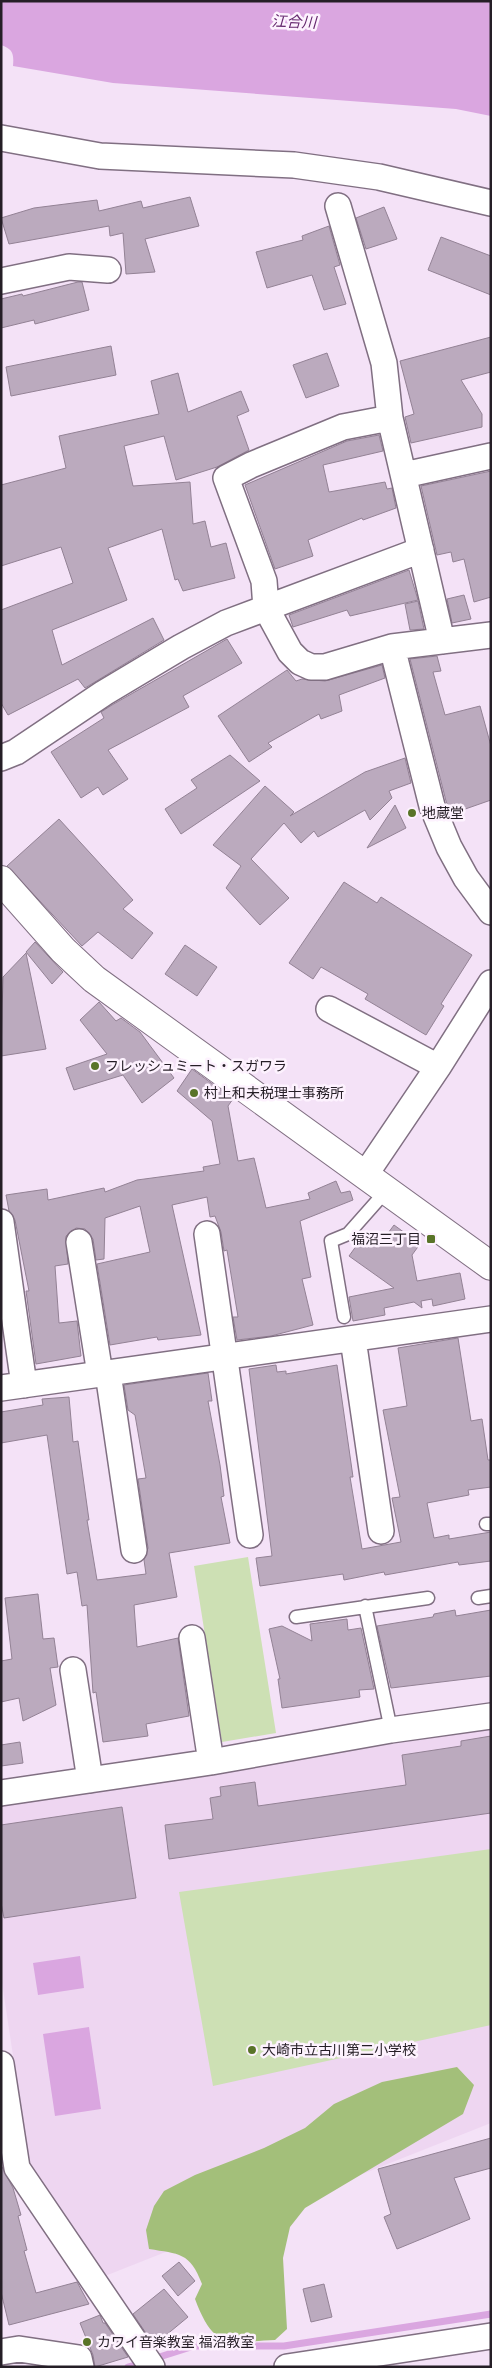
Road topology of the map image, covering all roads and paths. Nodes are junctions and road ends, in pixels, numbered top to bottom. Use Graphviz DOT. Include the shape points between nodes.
graph roads {
  1 [pos="1,138"];
  2 [pos="491,203"];
  3 [pos="338,206"];
  4 [pos="108,270"];
  5 [pos="1,281"];
  6 [pos="390,418"];
  7 [pos="491,456"];
  8 [pos="404,475"];
  9 [pos="421,550"];
  10 [pos="266,608"];
  11 [pos="491,636"];
  12 [pos="442,641"];
  13 [pos="392,647"];
  14 [pos="1,758"];
  15 [pos="1,880"];
  16 [pos="491,912"];
  17 [pos="491,983"];
  18 [pos="329,1008"];
  19 [pos="438,1067"];
  20 [pos="365,1175"];
  21 [pos="386,1191"];
  22 [pos="2,1222"];
  23 [pos="207,1234"];
  24 [pos="80,1242"];
  25 [pos="491,1266"];
  26 [pos="491,1319"];
  27 [pos="348,1328"];
  28 [pos="226,1356"];
  29 [pos="104,1374"];
  30 [pos="13,1387"];
  31 [pos="381,1531"];
  32 [pos="250,1535"];
  33 [pos="134,1550"];
  34 [pos="428,1598"];
  35 [pos="365,1606"];
  36 [pos="296,1617"];
  37 [pos="192,1638"];
  38 [pos="73,1670"];
  39 [pos="491,1716"];
  40 [pos="390,1730"];
  41 [pos="211,1762"];
  42 [pos="90,1780"];
  43 [pos="1,1793"];
  44 [pos="1,2064"];
  45 [pos="6,2125"];
  46 [pos="491,2336"];
  47 [pos="1,2352"];
  48 [pos="149,2361"];
  49 [pos="335,2364"];
  50 [pos="82,2367"];
  51 [pos="286,2367"];
  1 -- 2 [label="street" via="100,156 294,165 379,178"];
  3 -- 6 [label="street" via="384,363"];
  4 -- 5 [label="street" via="70,267"];
  6 -- 8 [label="street"];
  6 -- 10 [label="street" via="342,427 226,478 264,581"];
  7 -- 8 [label="street"];
  8 -- 9 [label="street"];
  9 -- 10 [label="street"];
  9 -- 12 [label="street"];
  10 -- 13 [label="street" via="290,652 311,667 325,667"];
  10 -- 14 [label="street" via="226,623 181,647 104,692 16,752"];
  11 -- 12 [label="street"];
  12 -- 13 [label="street"];
  13 -- 16 [label="street" via="432,806 466,878"];
  15 -- 20 [label="street" via="63,950 94,979"];
  17 -- 19 [label="street"];
  18 -- 19 [label="street"];
  19 -- 20 [label="street"];
  20 -- 21 [label="street"];
  21 -- 25 [label="street"];
  21 -- 27 [label="lane" via="348,1234 331,1241"];
  22 -- 30 [label="street"];
  23 -- 28 [label="street"];
  24 -- 29 [label="street"];
  26 -- 27 [label="street"];
  27 -- 28 [label="street"];
  27 -- 31 [label="street"];
  28 -- 29 [label="street"];
  28 -- 32 [label="street"];
  29 -- 30 [label="street"];
  29 -- 33 [label="street"];
  34 -- 35 [label="lane"];
  35 -- 36 [label="lane"];
  35 -- 40 [label="lane"];
  37 -- 41 [label="street"];
  38 -- 42 [label="street"];
  39 -- 40 [label="street"];
  40 -- 41 [label="street"];
  41 -- 42 [label="street"];
  42 -- 43 [label="street"];
  44 -- 45 [label="street"];
  45 -- 48 [label="street" via="17,2168"];
  46 -- 49 [label="street"];
  47 -- 50 [label="street" via="19,2349 79,2358"];
  49 -- 51 [label="street"];
}
